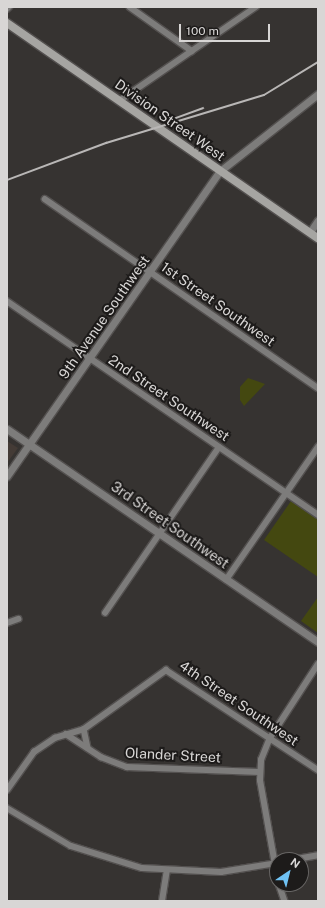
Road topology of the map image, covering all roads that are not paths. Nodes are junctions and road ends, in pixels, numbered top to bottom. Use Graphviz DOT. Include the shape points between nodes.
graph roads {
  1 [pos="130,7"];
  2 [pos="256,7"];
  3 [pos="7,23"];
  4 [pos="192,51"];
  5 [pos="318,94"];
  6 [pos="119,101"];
  7 [pos="220,171"];
  8 [pos="45,199"];
  9 [pos="318,220"];
  10 [pos="310,232"];
  11 [pos="318,238"];
  12 [pos="150,273"];
  13 [pos="7,301"];
  14 [pos="91,359"];
  15 [pos="318,388"];
  16 [pos="7,429"];
  17 [pos="30,445"];
  18 [pos="219,447"];
  19 [pos="318,447"];
  20 [pos="7,476"];
  21 [pos="287,493"];
  22 [pos="318,515"];
  23 [pos="158,532"];
  24 [pos="226,580"];
  25 [pos="105,613"];
  26 [pos="18,619"];
  27 [pos="7,623"];
  28 [pos="318,642"];
  29 [pos="318,664"];
  30 [pos="84,729"];
  31 [pos="66,734"];
  32 [pos="270,738"];
  33 [pos="89,749"];
  34 [pos="318,770"];
  35 [pos="259,772"];
  36 [pos="7,790"];
  37 [pos="7,808"];
  38 [pos="274,852"];
  39 [pos="269,864"];
  40 [pos="167,871"];
  41 [pos="162,901"];
  1 -- 4 [label="street"];
  2 -- 4 [label="street"];
  3 -- 6 [label="main road, Division Street West"];
  4 -- 6 [label="street"];
  5 -- 7 [label="street, 9th Avenue Southwest"];
  6 -- 7 [label="main road, Division Street West"];
  7 -- 10 [label="main road, Division Street West"];
  7 -- 12 [label="street, 9th Avenue Southwest"];
  8 -- 12 [label="street, 1st Street Southwest"];
  9 -- 10 [label="street"];
  10 -- 11 [label="main road, Division Street West"];
  12 -- 14 [label="street, 9th Avenue Southwest"];
  12 -- 15 [label="street, 1st Street Southwest"];
  13 -- 14 [label="street, 2nd Street Southwest"];
  14 -- 17 [label="street, 9th Avenue Southwest"];
  14 -- 18 [label="street, 2nd Street Southwest"];
  16 -- 17 [label="street, 3rd Street Southwest"];
  17 -- 20 [label="street, 9th Avenue Southwest"];
  17 -- 23 [label="street, 3rd Street Southwest"];
  18 -- 21 [label="street, 2nd Street Southwest"];
  18 -- 23 [label="street"];
  19 -- 21 [label="street"];
  21 -- 22 [label="street, 2nd Street Southwest"];
  21 -- 24 [label="street"];
  23 -- 24 [label="street, 3rd Street Southwest"];
  23 -- 25 [label="street"];
  24 -- 28 [label="street, 3rd Street Southwest"];
  26 -- 27 [label="street"];
  29 -- 32 [label="street"];
  30 -- 31 [label="street"];
  30 -- 32 [label="street, 4th Street Southwest" via="166,670"];
  30 -- 33 [label="street"];
  31 -- 33 [label="street, Olander Street"];
  31 -- 36 [label="street" via="34,752"];
  32 -- 34 [label="street, 4th Street Southwest"];
  32 -- 35 [label="street"];
  33 -- 35 [label="street, Olander Street" via="114,764 128,767"];
  35 -- 38 [label="street"];
  37 -- 40 [label="street" via="71,846 118,862"];
  39 -- 40 [label="street" via="221,872"];
  40 -- 41 [label="street"];
}
